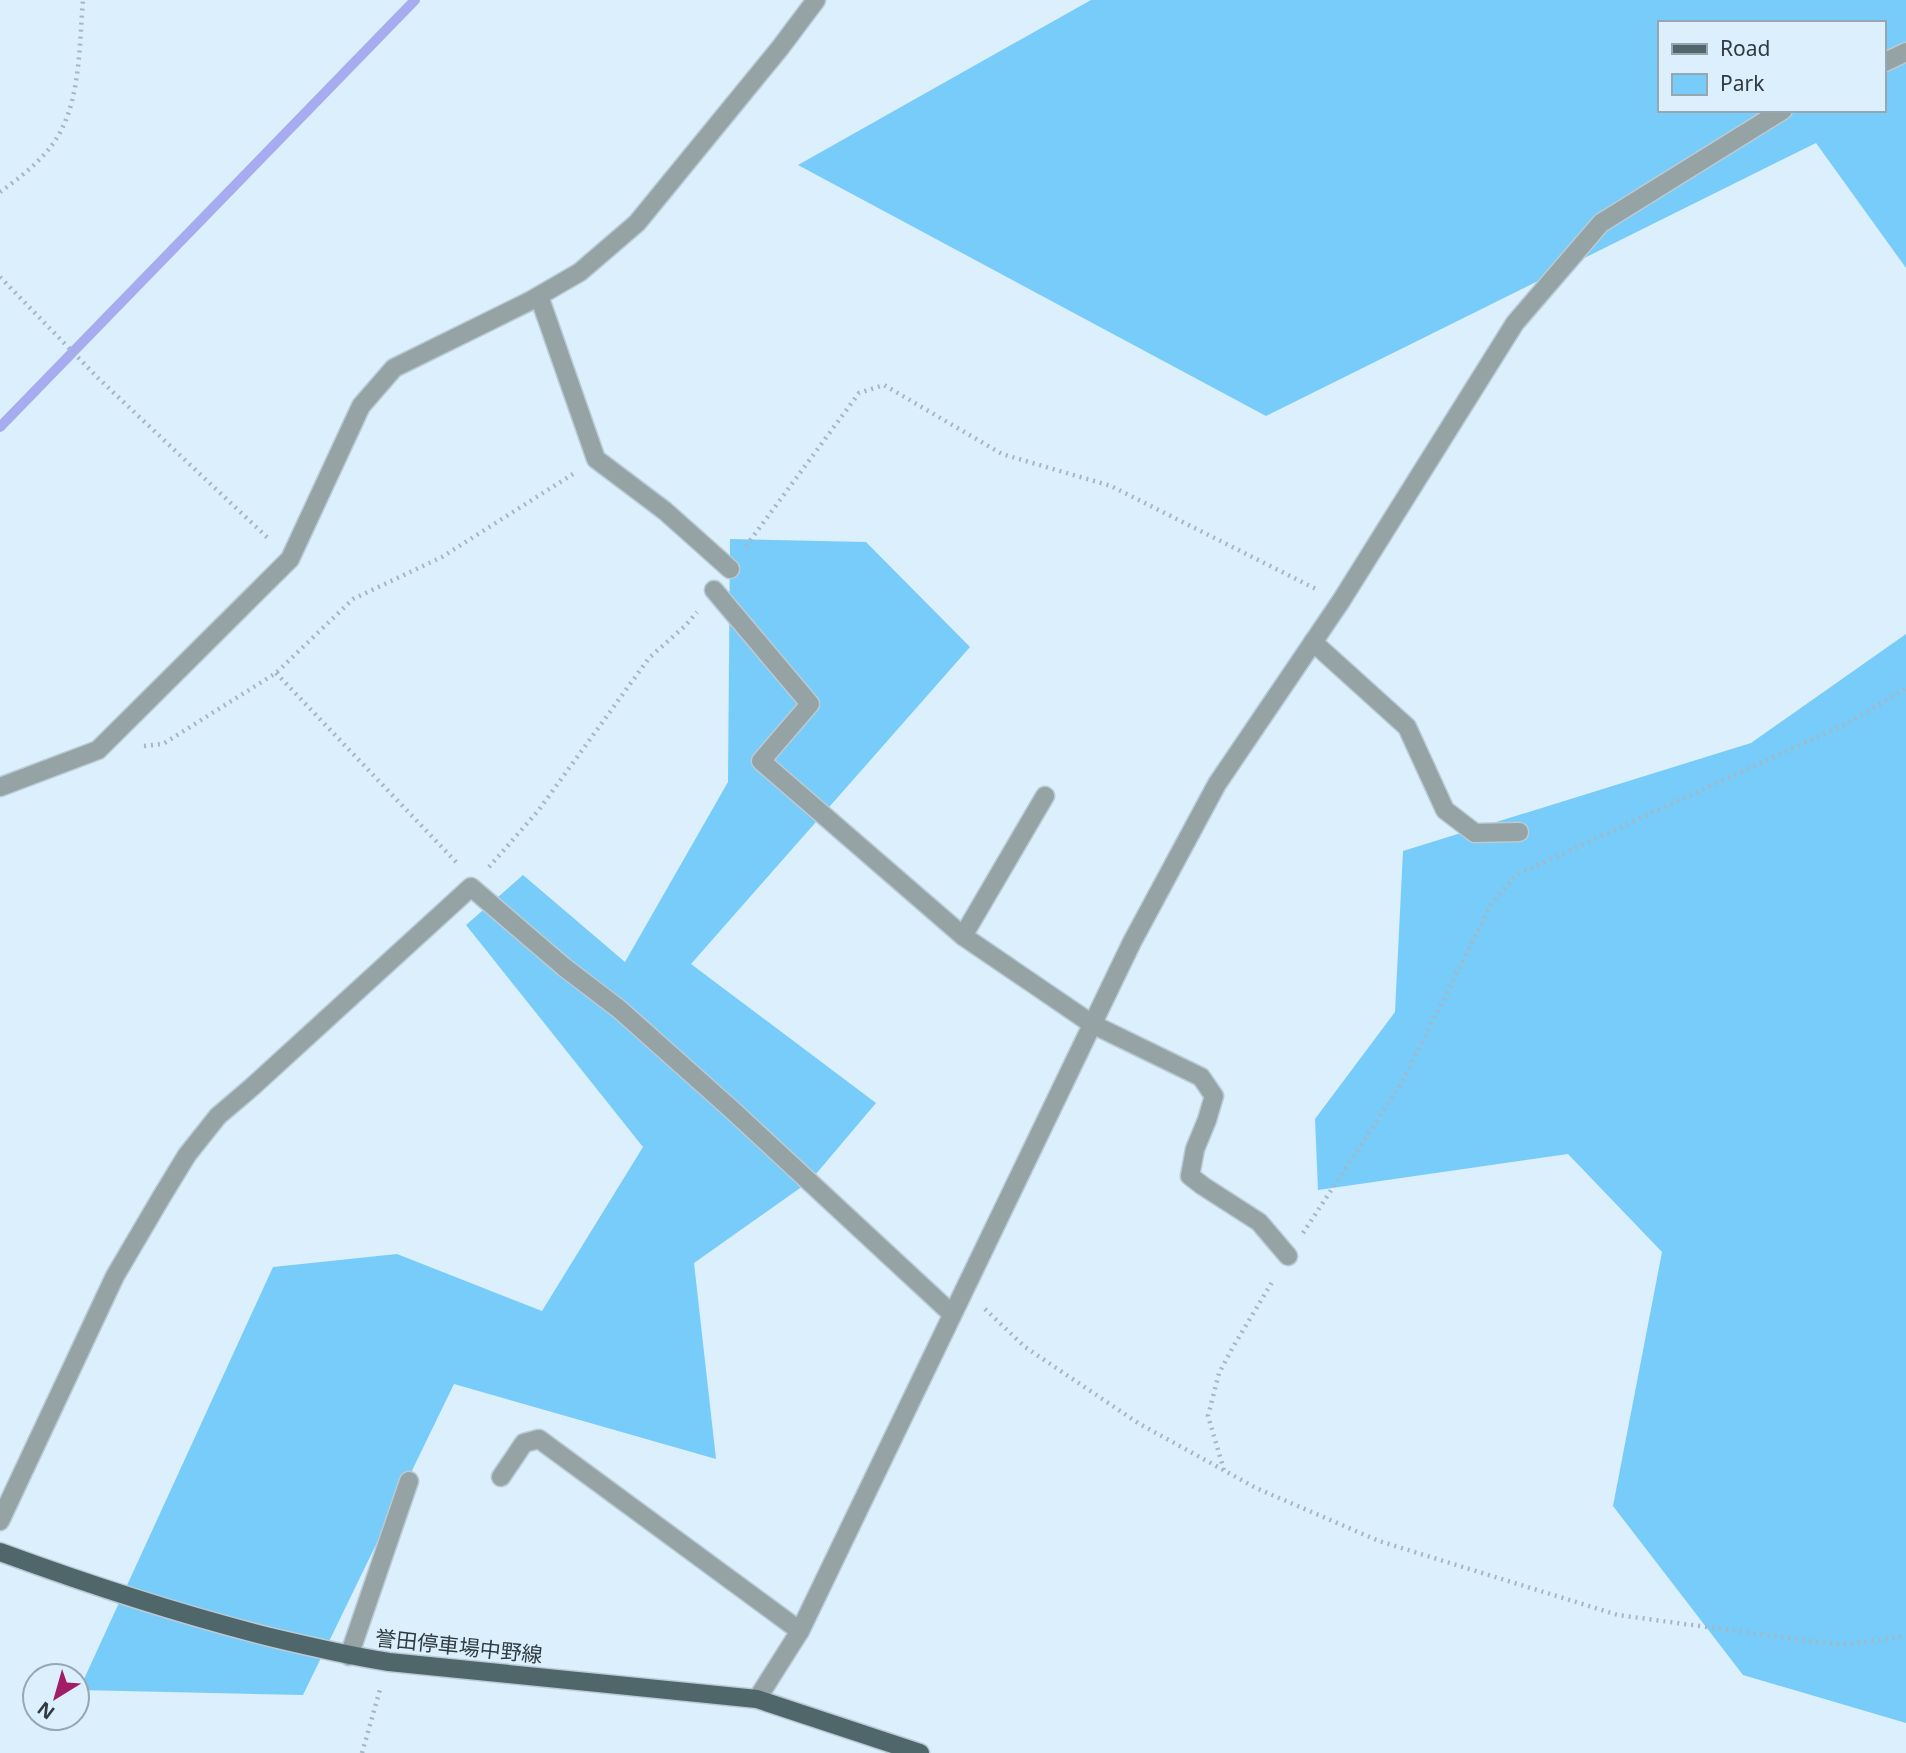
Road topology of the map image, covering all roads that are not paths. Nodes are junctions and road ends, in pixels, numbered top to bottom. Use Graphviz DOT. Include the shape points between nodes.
graph roads {
  1 [pos="816,0"];
  2 [pos="1906,52"];
  3 [pos="1885,62"];
  4 [pos="1780,112"];
  5 [pos="539,296"];
  6 [pos="730,569"];
  7 [pos="714,590"];
  8 [pos="1313,642"];
  9 [pos="0,787"];
  10 [pos="1045,796"];
  11 [pos="1519,832"];
  12 [pos="963,936"];
  13 [pos="1092,1024"];
  14 [pos="1288,1256"];
  15 [pos="952,1314"];
  16 [pos="502,1477"];
  17 [pos="409,1480"];
  18 [pos="0,1521"];
  19 [pos="0,1552"];
  20 [pos="800,1631"];
  21 [pos="349,1656"];
  22 [pos="757,1699"];
  23 [pos="920,1753"];
  1 -- 5 [label="street" via="637,223 580,272"];
  2 -- 3 [label="street"];
  4 -- 8 [label="street" via="1601,223 1515,323"];
  5 -- 6 [label="street" via="596,459"];
  5 -- 9 [label="street" via="394,368 361,406 290,559 98,750"];
  7 -- 12 [label="street" via="810,704 761,761"];
  8 -- 11 [label="street" via="1407,727 1446,810 1475,833"];
  8 -- 13 [label="street" via="1217,784"];
  10 -- 12 [label="street"];
  12 -- 13 [label="street"];
  13 -- 14 [label="street" via="1201,1077 1214,1096 1190,1176 1259,1222"];
  13 -- 15 [label="street"];
  15 -- 18 [label="street" via="619,1009 471,887 218,1116 187,1155 115,1276"];
  15 -- 20 [label="street"];
  16 -- 20 [label="street" via="524,1444 538,1439"];
  17 -- 21 [label="street"];
  19 -- 21 [label="main road, 誉田停車場中野線" via="204,1620"];
  20 -- 22 [label="street"];
  21 -- 22 [label="main road, 誉田停車場中野線"];
  22 -- 23 [label="main road, 誉田停車場中野線"];
}
